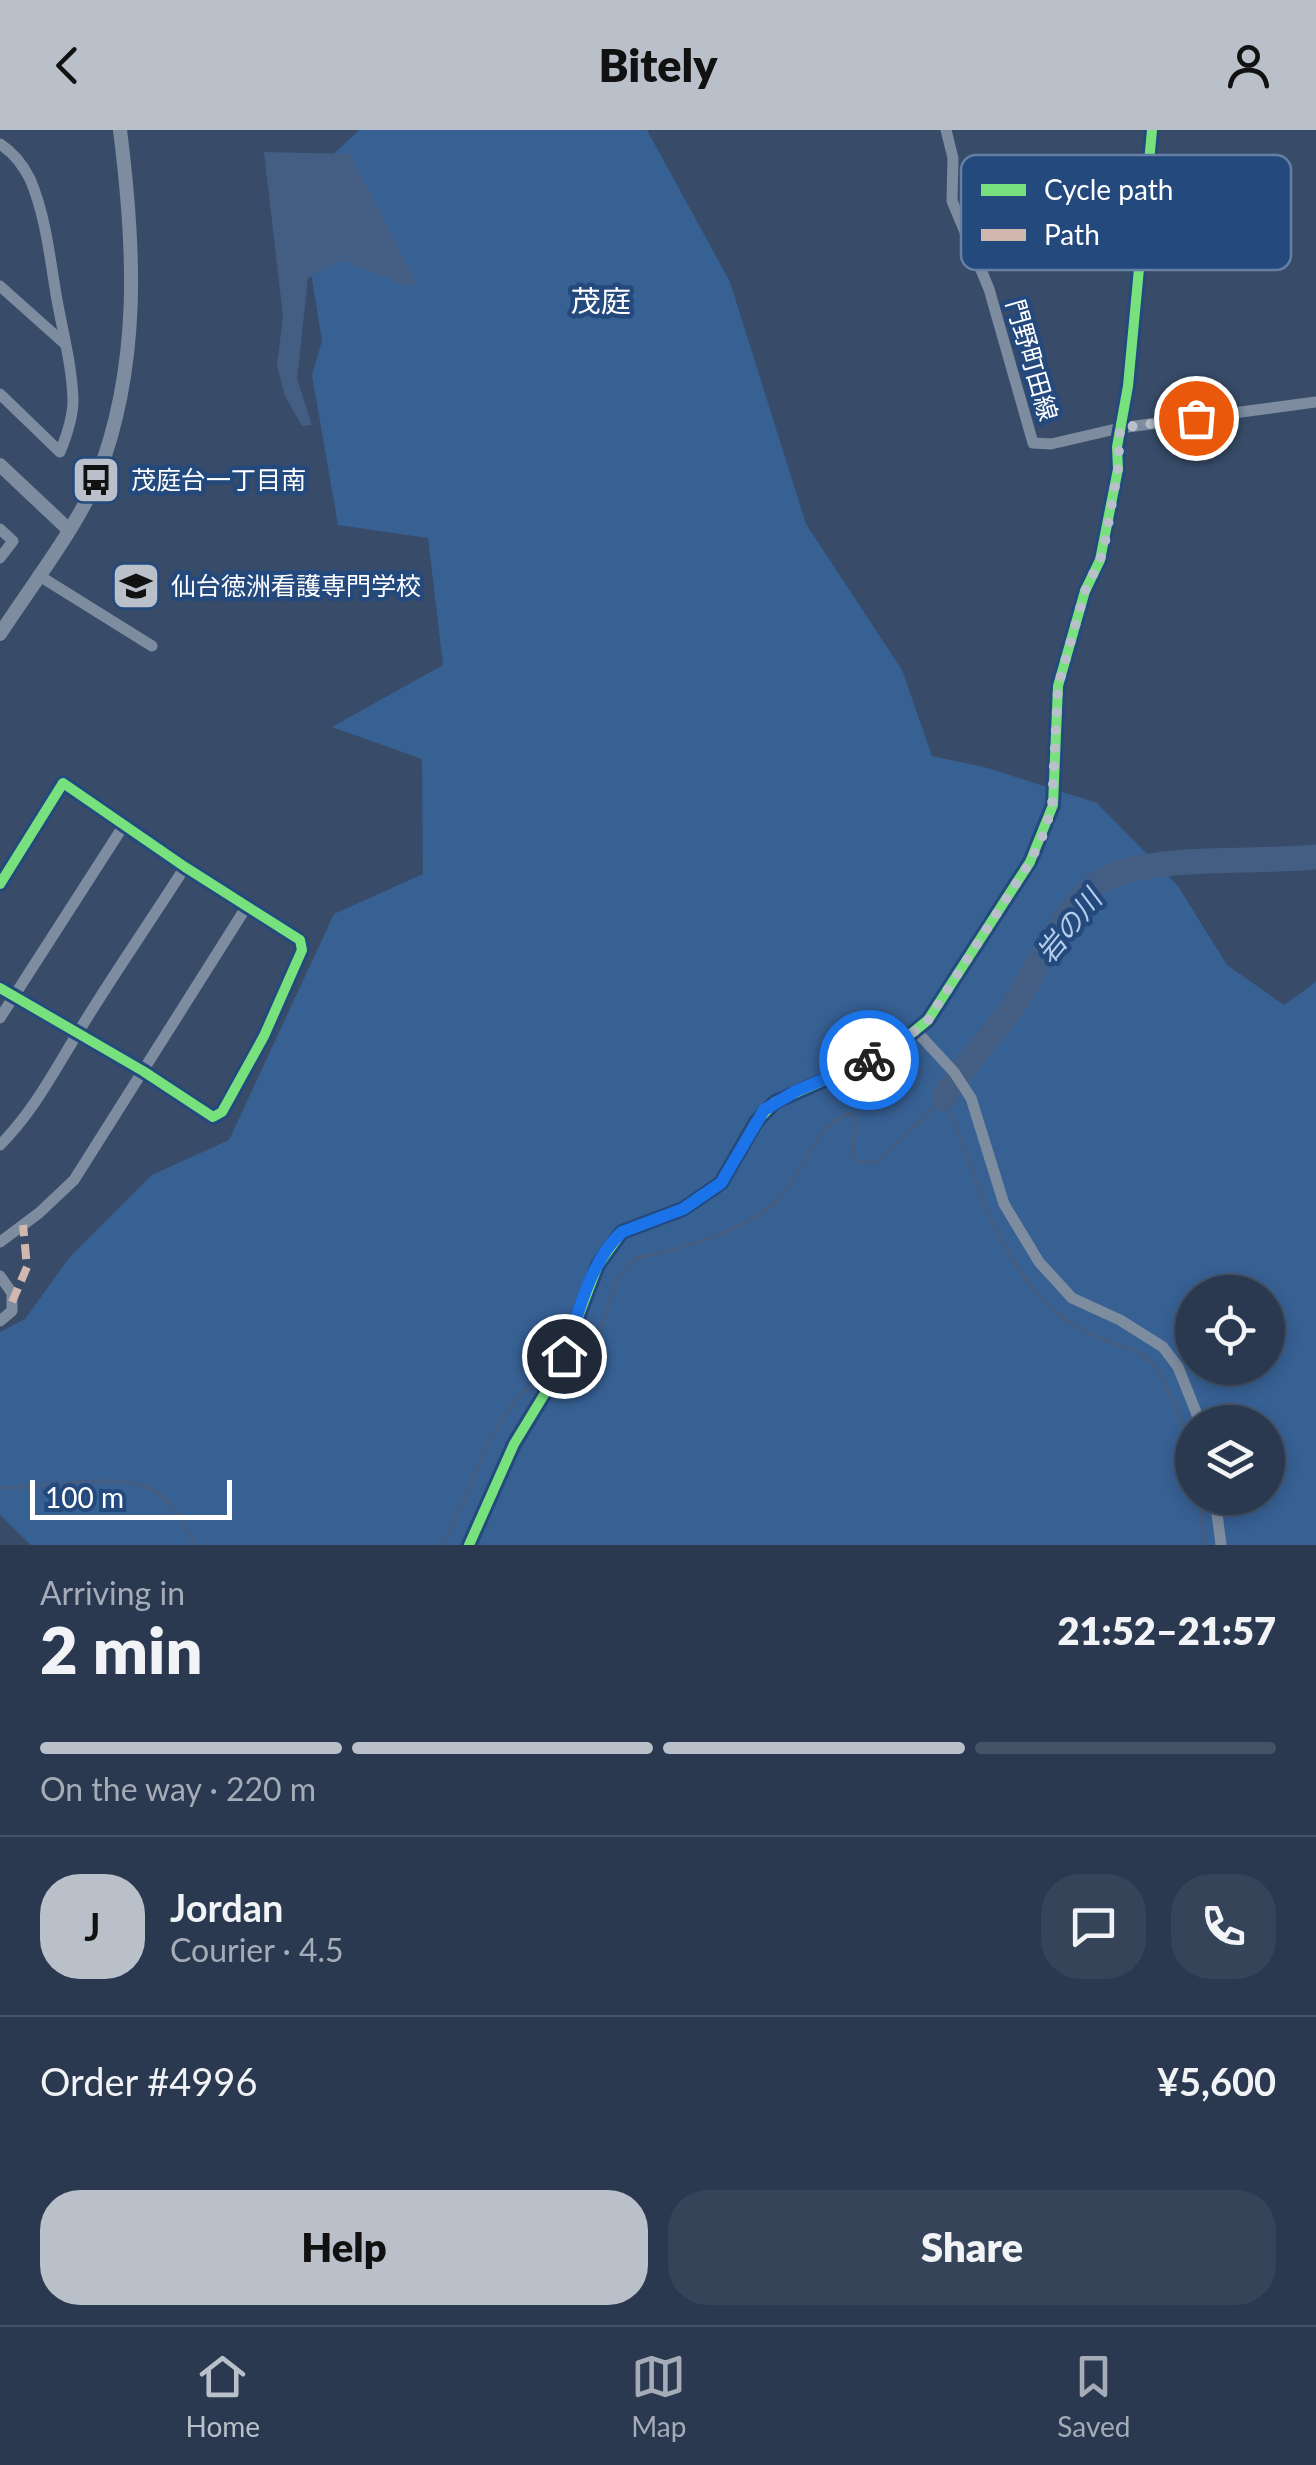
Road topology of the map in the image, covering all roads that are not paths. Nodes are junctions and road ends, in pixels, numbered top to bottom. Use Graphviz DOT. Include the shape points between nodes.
graph roads {
  1 [pos="120,130"];
  2 [pos="946,130"];
  3 [pos="1152,130"];
  4 [pos="0,144"];
  5 [pos="1150,155"];
  6 [pos="961,222"];
  7 [pos="981,270"];
  8 [pos="1139,270"];
  9 [pos="0,286"];
  10 [pos="64,344"];
  11 [pos="0,394"];
  12 [pos="1316,402"];
  13 [pos="1120,428"];
  14 [pos="0,465"];
  15 [pos="0,529"];
  16 [pos="68,529"];
  17 [pos="0,558"];
  18 [pos="38,576"];
  19 [pos="0,634"];
  20 [pos="152,646"];
  21 [pos="124,825"];
  22 [pos="185,867"];
  23 [pos="0,884"];
  24 [pos="247,906"];
  25 [pos="0,988"];
  26 [pos="14,996"];
  27 [pos="0,1018"];
  28 [pos="916,1031"];
  29 [pos="78,1032"];
  30 [pos="143,1070"];
  31 [pos="0,1145"];
  32 [pos="0,1242"];
  33 [pos="0,1276"];
  34 [pos="0,1320"];
  35 [pos="1193,1405"];
  36 [pos="1217,1515"];
  37 [pos="469,1545"];
  38 [pos="1221,1545"];
  1 -- 16 [label="street" via="130,258 128,362 96,480"];
  2 -- 6 [label="street, 門野町田線" via="952,201"];
  3 -- 5 [label="street"];
  4 -- 10 [label="street" via="22,163 38,200"];
  7 -- 13 [label="street, 門野町田線" via="1033,444"];
  8 -- 13 [label="street"];
  9 -- 10 [label="street"];
  10 -- 11 [label="street" via="73,404 60,452"];
  12 -- 13 [label="street, 門野町田線"];
  13 -- 28 [label="street" via="1105,542 1058,686 1045,831 979,944"];
  14 -- 16 [label="street"];
  15 -- 17 [label="street" via="13,541"];
  16 -- 18 [label="street"];
  18 -- 19 [label="street"];
  18 -- 20 [label="street"];
  21 -- 22 [label="street"];
  21 -- 23 [label="street" via="63,783"];
  21 -- 26 [label="street"];
  22 -- 24 [label="street"];
  22 -- 29 [label="street"];
  24 -- 30 [label="street"];
  24 -- 30 [label="street" via="300,940 302,950 222,1112 212,1117"];
  25 -- 26 [label="street"];
  26 -- 27 [label="street"];
  26 -- 29 [label="street"];
  28 -- 35 [label="street" via="964,1086 1004,1204 1038,1262 1072,1298 1163,1348"];
  28 -- 37 [label="street" via="764,1110 721,1183 683,1209 614,1240"];
  29 -- 30 [label="street"];
  29 -- 31 [label="street" via="21,1124"];
  30 -- 32 [label="street" via="74,1180"];
  33 -- 34 [label="street" via="12,1292 12,1312"];
  36 -- 38 [label="street"];
}
